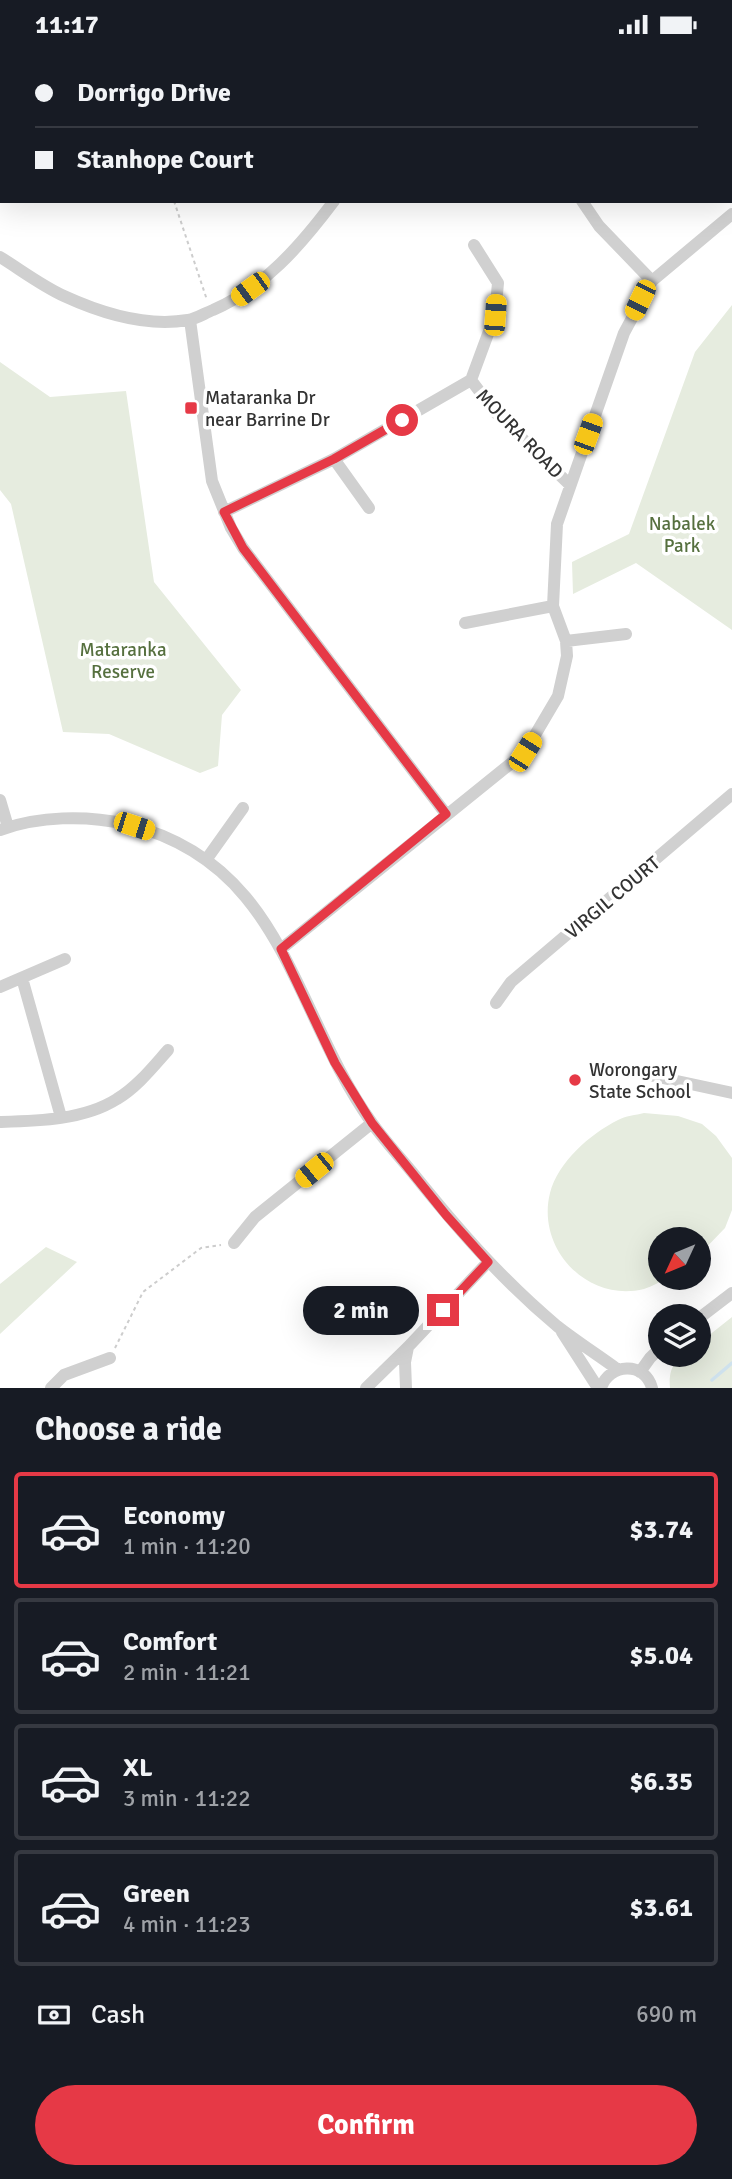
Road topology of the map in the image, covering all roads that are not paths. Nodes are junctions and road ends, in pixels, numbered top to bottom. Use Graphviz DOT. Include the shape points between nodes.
graph roads {
  1 [pos="333,203"];
  2 [pos="583,203"];
  3 [pos="732,214"];
  4 [pos="474,245"];
  5 [pos="0,257"];
  6 [pos="652,281"];
  7 [pos="190,320"];
  8 [pos="471,380"];
  9 [pos="334,459"];
  10 [pos="570,485"];
  11 [pos="369,508"];
  12 [pos="224,512"];
  13 [pos="553,606"];
  14 [pos="466,623"];
  15 [pos="626,634"];
  16 [pos="566,641"];
  17 [pos="732,794"];
  18 [pos="0,800"];
  19 [pos="243,808"];
  20 [pos="446,814"];
  21 [pos="4,828"];
  22 [pos="206,860"];
  23 [pos="281,949"];
  24 [pos="65,959"];
  25 [pos="22,978"];
  26 [pos="0,987"];
  27 [pos="496,1003"];
  28 [pos="168,1050"];
  29 [pos="649,1075"];
  30 [pos="732,1093"];
  31 [pos="61,1117"];
  32 [pos="0,1122"];
  33 [pos="372,1123"];
  34 [pos="234,1243"];
  35 [pos="488,1262"];
  36 [pos="732,1293"];
  37 [pos="711,1309"];
  38 [pos="558,1326"];
  39 [pos="408,1347"];
  40 [pos="110,1358"];
  41 [pos="648,1360"];
  42 [pos="617,1369"];
  43 [pos="640,1372"];
  44 [pos="51,1388"];
  45 [pos="366,1388"];
  46 [pos="406,1388"];
  47 [pos="600,1388"];
  48 [pos="652,1388"];
  1 -- 7 [label="street" via="305,240 267,276 233,302"];
  2 -- 6 [label="street"];
  3 -- 6 [label="street"];
  4 -- 8 [label="street" via="498,283 495,315"];
  5 -- 7 [label="street" via="61,295 101,310 140,320"];
  6 -- 10 [label="street" via="624,333"];
  7 -- 12 [label="street" via="212,481"];
  8 -- 9 [label="street"];
  8 -- 10 [label="street, MOURA ROAD" via="495,412"];
  9 -- 11 [label="street"];
  9 -- 12 [label="street"];
  10 -- 13 [label="street" via="557,524"];
  12 -- 20 [label="street" via="243,548"];
  13 -- 14 [label="street"];
  13 -- 16 [label="street"];
  15 -- 16 [label="street"];
  16 -- 20 [label="street" via="558,696 525,752"];
  17 -- 27 [label="street, VIRGIL COURT" via="511,982"];
  18 -- 21 [label="street"];
  19 -- 22 [label="street"];
  20 -- 23 [label="street"];
  21 -- 22 [label="street" via="81,818 116,822 157,834"];
  22 -- 23 [label="street" via="244,894"];
  23 -- 33 [label="street" via="335,1063"];
  24 -- 25 [label="street"];
  25 -- 26 [label="street"];
  25 -- 31 [label="street"];
  28 -- 31 [label="street" via="119,1098"];
  29 -- 30 [label="street"];
  31 -- 32 [label="street"];
  33 -- 34 [label="street" via="255,1217"];
  33 -- 35 [label="street"];
  35 -- 38 [label="street"];
  35 -- 39 [label="street"];
  36 -- 37 [label="street"];
  38 -- 42 [label="street"];
  38 -- 47 [label="street"];
  39 -- 45 [label="street"];
  39 -- 46 [label="street"];
  40 -- 44 [label="street" via="64,1375"];
  41 -- 43 [label="street"];
  42 -- 43 [label="street"];
  42 -- 47 [label="street"];
  43 -- 48 [label="street"];
}
